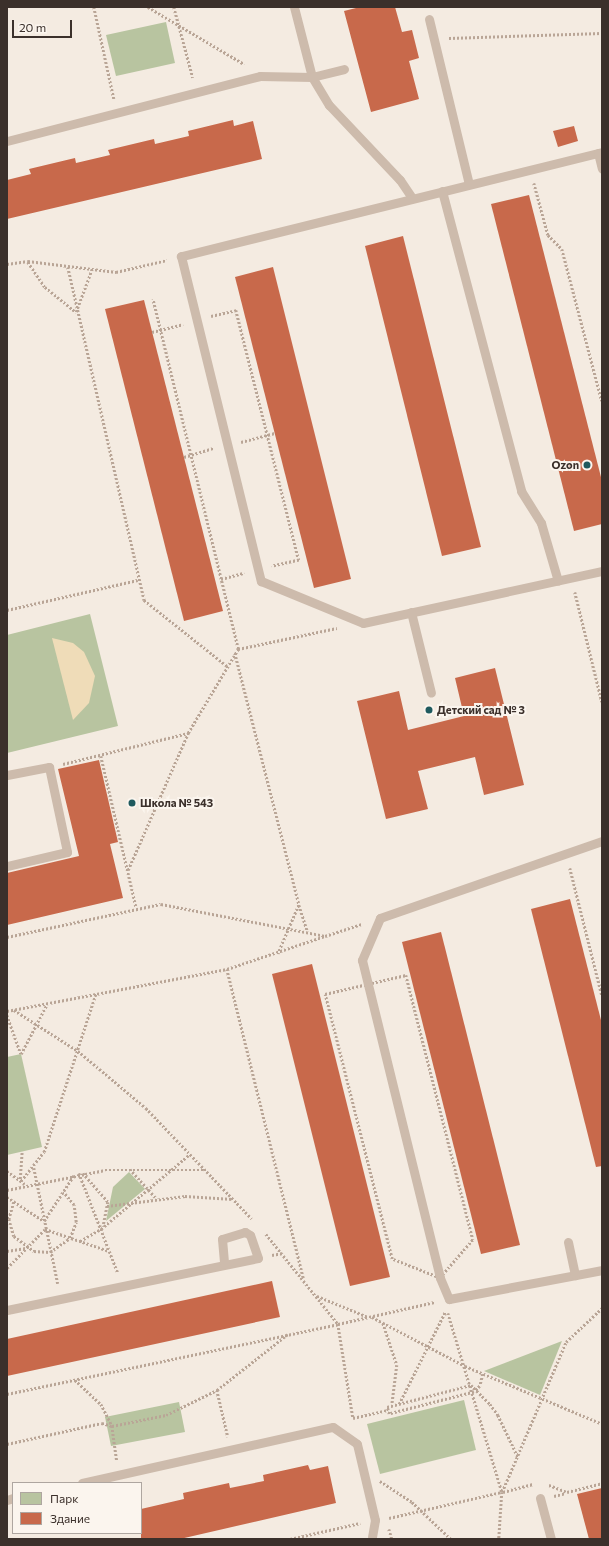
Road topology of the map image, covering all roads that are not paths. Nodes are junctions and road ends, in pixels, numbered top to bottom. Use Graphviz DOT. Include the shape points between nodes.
graph roads {
  1 [pos="294,7"];
  2 [pos="429,18"];
  3 [pos="344,69"];
  4 [pos="312,77"];
  5 [pos="7,141"];
  6 [pos="600,153"];
  7 [pos="602,169"];
  8 [pos="469,184"];
  9 [pos="442,191"];
  10 [pos="412,198"];
  11 [pos="602,571"];
  12 [pos="558,581"];
  13 [pos="411,612"];
  14 [pos="431,693"];
  15 [pos="7,775"];
  16 [pos="602,841"];
  17 [pos="7,866"];
  18 [pos="568,1242"];
  19 [pos="224,1264"];
  20 [pos="602,1270"];
  21 [pos="575,1275"];
  22 [pos="7,1310"];
  23 [pos="87,1482"];
  24 [pos="540,1498"];
  25 [pos="372,1537"];
  26 [pos="551,1539"];
  1 -- 4 [label="lane"];
  2 -- 8 [label="lane"];
  3 -- 4 [label="lane"];
  4 -- 5 [label="lane" via="260,76 198,94"];
  4 -- 10 [label="lane" via="329,105 400,180"];
  6 -- 7 [label="lane"];
  6 -- 8 [label="lane"];
  8 -- 9 [label="lane"];
  9 -- 10 [label="lane"];
  9 -- 12 [label="lane" via="520,491 542,523"];
  10 -- 13 [label="lane" via="181,256 261,582 363,623"];
  11 -- 12 [label="lane"];
  12 -- 13 [label="lane"];
  13 -- 14 [label="lane"];
  15 -- 17 [label="lane" via="48,766 67,852"];
  16 -- 21 [label="lane" via="380,918 362,960 440,1278 449,1299"];
  18 -- 21 [label="lane"];
  19 -- 19 [label="lane" via="258,1258 250,1235 245,1232 222,1239"];
  19 -- 22 [label="lane"];
  20 -- 21 [label="lane"];
  23 -- 25 [label="lane" via="332,1427 356,1444 375,1520"];
  24 -- 26 [label="lane"];
}
